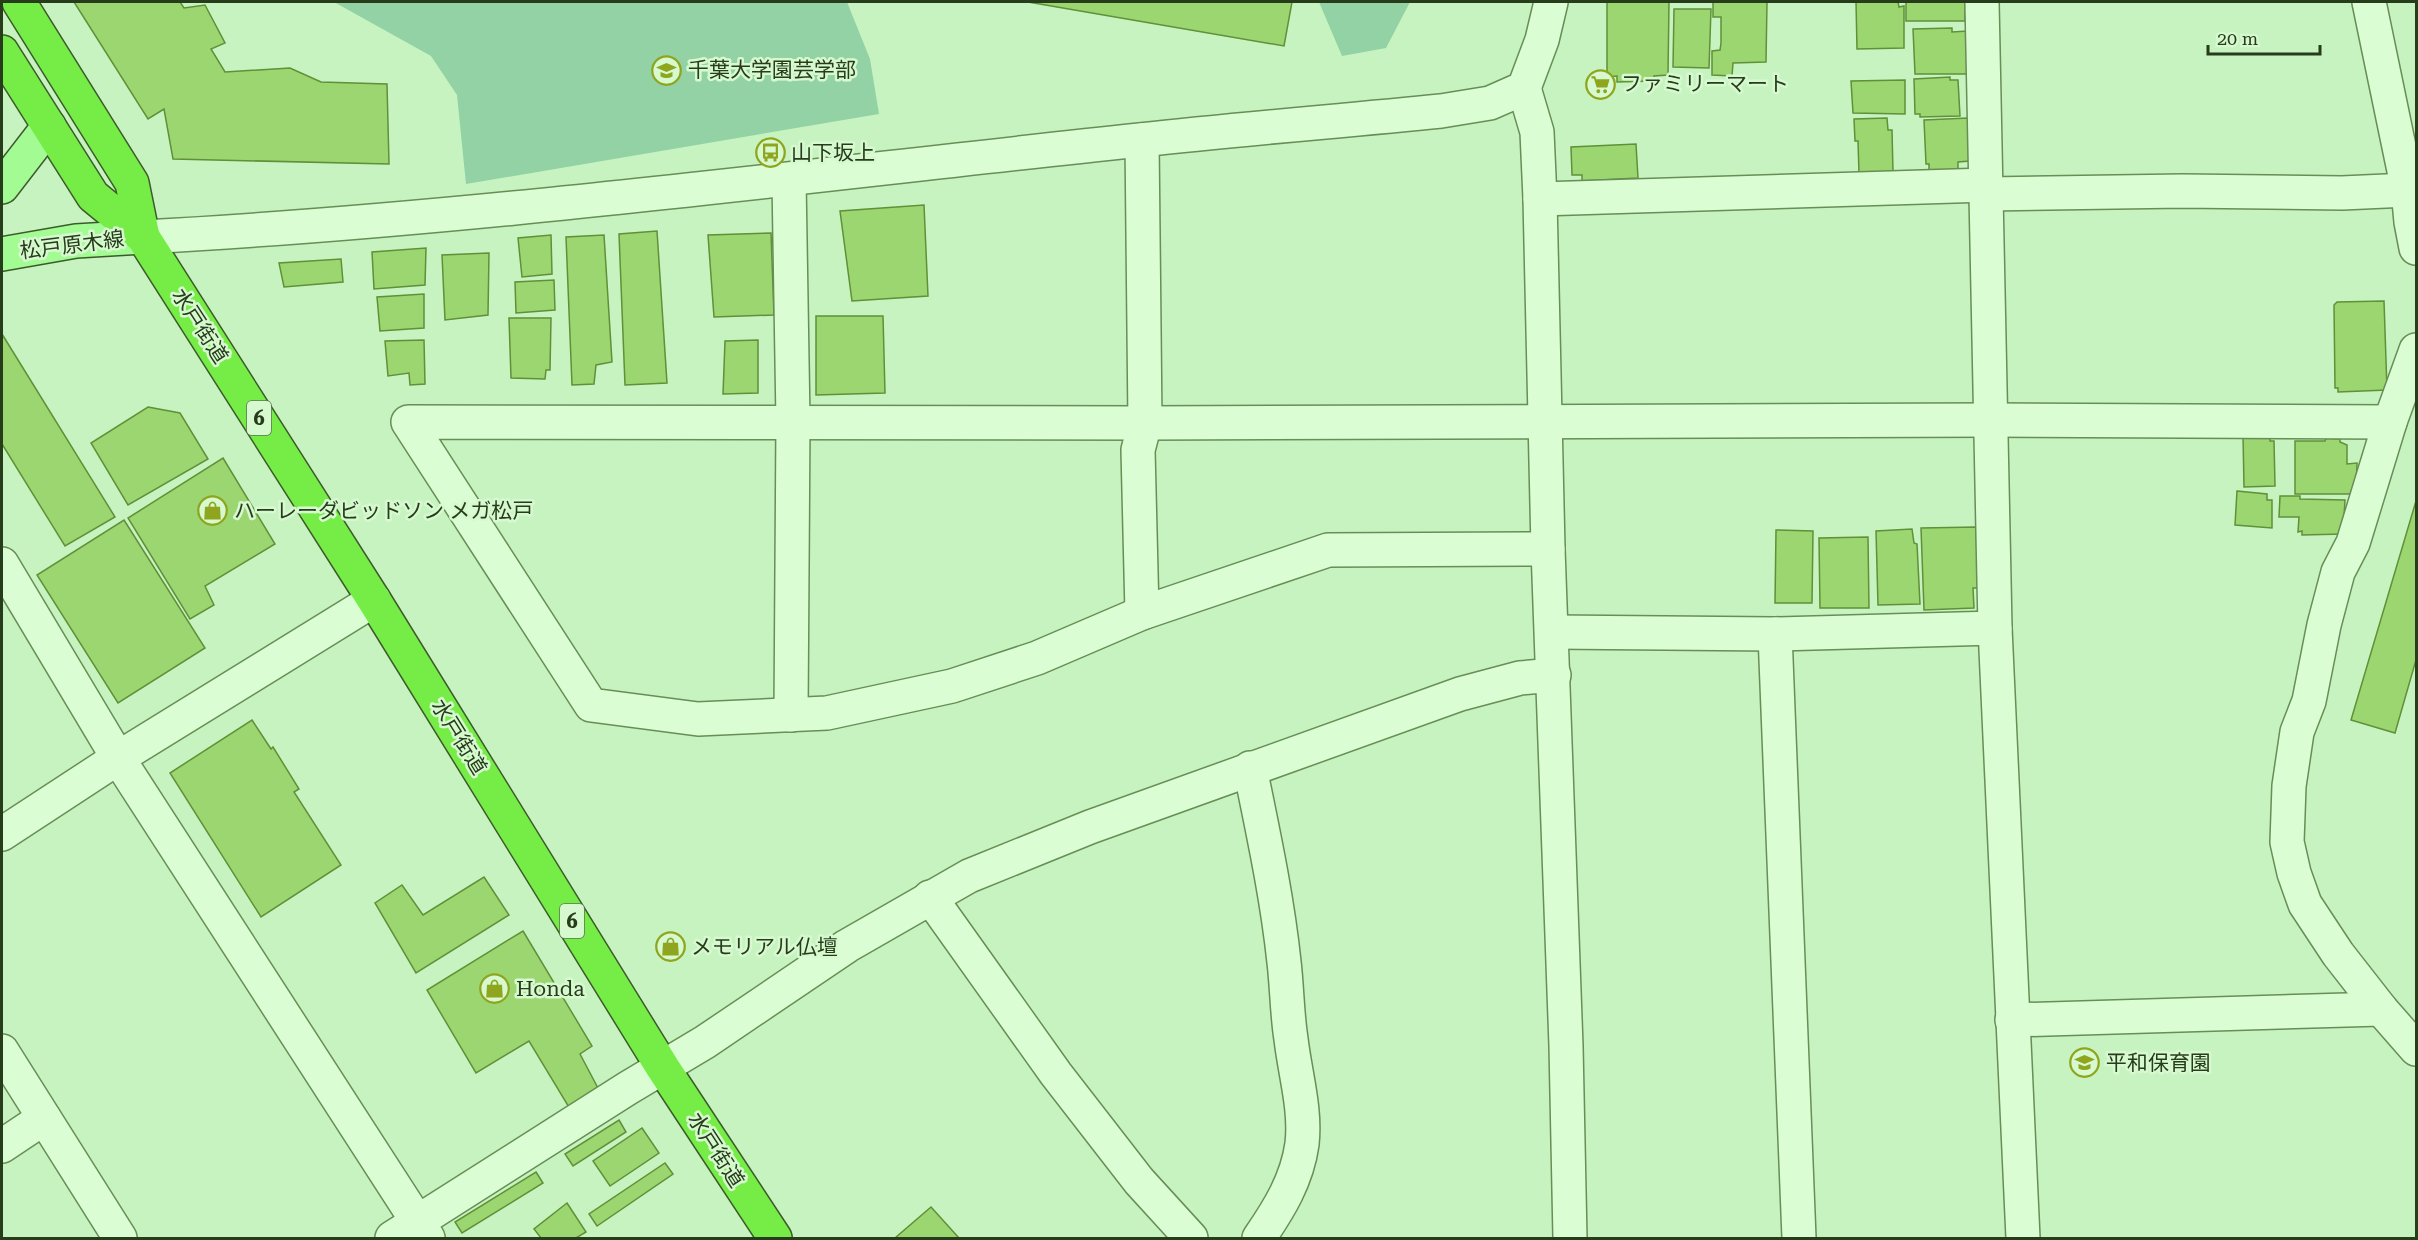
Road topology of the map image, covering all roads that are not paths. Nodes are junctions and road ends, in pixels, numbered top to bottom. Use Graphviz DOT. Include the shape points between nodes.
graph roads {
  1 [pos="19,2"];
  2 [pos="1551,2"];
  3 [pos="1982,2"];
  4 [pos="2369,2"];
  5 [pos="2,52"];
  6 [pos="1524,88"];
  7 [pos="49,126"];
  8 [pos="1142,140"];
  9 [pos="789,180"];
  10 [pos="2,187"];
  11 [pos="1987,190"];
  12 [pos="2408,190"];
  13 [pos="1540,199"];
  14 [pos="143,237"];
  15 [pos="2416,248"];
  16 [pos="2,254"];
  17 [pos="2416,350"];
  18 [pos="1991,420"];
  19 [pos="793,421"];
  20 [pos="1545,422"];
  21 [pos="2390,422"];
  22 [pos="1145,423"];
  23 [pos="1548,549"];
  24 [pos="2,564"];
  25 [pos="374,600"];
  26 [pos="1142,613"];
  27 [pos="1995,628"];
  28 [pos="1552,632"];
  29 [pos="1775,634"];
  30 [pos="1554,675"];
  31 [pos="791,715"];
  32 [pos="118,758"];
  33 [pos="1250,768"];
  34 [pos="2,834"];
  35 [pos="930,897"];
  36 [pos="2381,1009"];
  37 [pos="2012,1020"];
  38 [pos="2416,1049"];
  39 [pos="2,1051"];
  40 [pos="663,1068"];
  41 [pos="44,1118"];
  42 [pos="2,1146"];
  43 [pos="412,1233"];
  44 [pos="120,1239"];
  45 [pos="775,1239"];
  46 [pos="1191,1239"];
  47 [pos="1259,1239"];
  48 [pos="1570,1239"];
  49 [pos="1799,1239"];
  50 [pos="2023,1239"];
  1 -- 14 [label="highway, 水戸街道 / 6" via="132,183"];
  2 -- 6 [label="street"];
  3 -- 11 [label="street"];
  4 -- 12 [label="street"];
  5 -- 7 [label="highway, 水戸街道 / 6"];
  6 -- 8 [label="street" via="1490,103 1441,111"];
  6 -- 13 [label="street" via="1537,132"];
  7 -- 10 [label="main road"];
  7 -- 14 [label="highway, 水戸街道 / 6" via="93,196"];
  8 -- 9 [label="street"];
  8 -- 22 [label="street"];
  9 -- 14 [label="street" via="444,214"];
  9 -- 19 [label="street"];
  11 -- 12 [label="street"];
  11 -- 13 [label="street"];
  11 -- 18 [label="street"];
  12 -- 15 [label="street"];
  13 -- 20 [label="street"];
  14 -- 16 [label="main road, 松戸原木線" via="76,241"];
  14 -- 25 [label="highway, 水戸街道 / 6"];
  17 -- 21 [label="street"];
  18 -- 20 [label="street"];
  18 -- 21 [label="street"];
  18 -- 27 [label="street"];
  19 -- 22 [label="street"];
  19 -- 31 [label="street"];
  19 -- 31 [label="street" via="408,422 591,705 698,719"];
  20 -- 22 [label="street"];
  20 -- 23 [label="street"];
  21 -- 36 [label="street" via="2353,543 2338,572 2309,701 2297,732 2289,786 2287,842 2306,904 2338,954"];
  22 -- 26 [label="street" via="1138,450"];
  23 -- 26 [label="street" via="1328,550"];
  23 -- 28 [label="street"];
  24 -- 32 [label="street"];
  25 -- 32 [label="street"];
  25 -- 40 [label="highway, 水戸街道 / 6"];
  26 -- 31 [label="street" via="1036,658 952,686 827,713"];
  27 -- 29 [label="street"];
  27 -- 37 [label="street"];
  28 -- 29 [label="street"];
  28 -- 30 [label="street"];
  29 -- 49 [label="street"];
  30 -- 33 [label="street" via="1520,678 1460,694"];
  30 -- 48 [label="street"];
  32 -- 34 [label="street"];
  32 -- 43 [label="street"];
  33 -- 35 [label="street" via="1068,836 969,876"];
  33 -- 47 [label="street" via="1274,888 1303,1119 1296,1172 1281,1206"];
  35 -- 40 [label="street" via="847,946"];
  35 -- 46 [label="street" via="1056,1074 1139,1181"];
  36 -- 37 [label="street"];
  36 -- 38 [label="street"];
  37 -- 50 [label="street"];
  39 -- 41 [label="street"];
  40 -- 43 [label="street"];
  40 -- 45 [label="highway, 水戸街道 / 6"];
  41 -- 42 [label="street"];
  41 -- 44 [label="street"];
}
